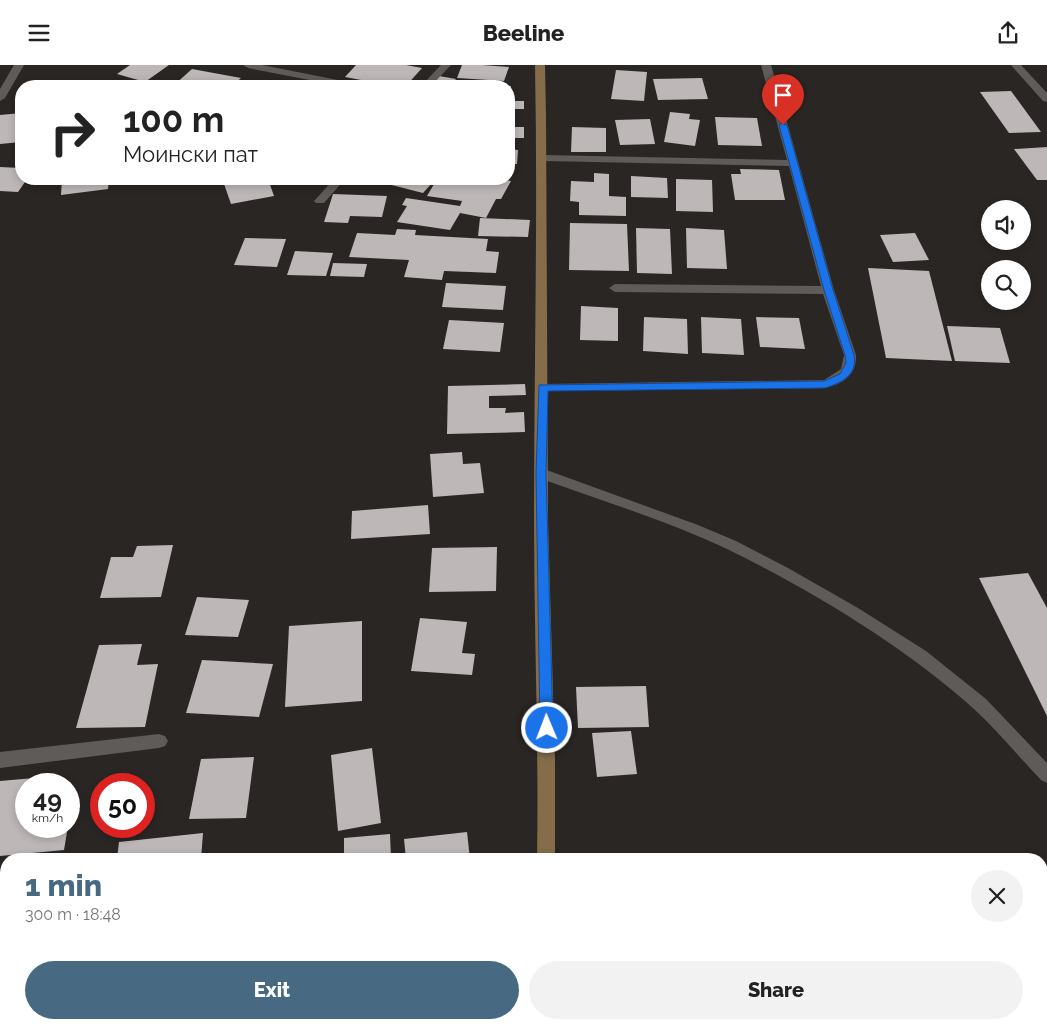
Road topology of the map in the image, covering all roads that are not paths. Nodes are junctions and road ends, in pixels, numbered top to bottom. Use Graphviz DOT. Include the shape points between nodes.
graph roads {
  1 [pos="18,65"];
  2 [pos="248,65"];
  3 [pos="446,65"];
  4 [pos="540,65"];
  5 [pos="766,65"];
  6 [pos="1016,65"];
  7 [pos="322,80"];
  8 [pos="432,80"];
  9 [pos="1,94"];
  10 [pos="1047,99"];
  11 [pos="543,158"];
  12 [pos="794,163"];
  13 [pos="335,185"];
  14 [pos="320,201"];
  15 [pos="615,288"];
  16 [pos="828,290"];
  17 [pos="543,388"];
  18 [pos="541,473"];
  19 [pos="159,741"];
  20 [pos="0,760"];
  21 [pos="1047,775"];
  22 [pos="546,853"];
  1 -- 9 [label="street"];
  2 -- 7 [label="street"];
  3 -- 8 [label="street"];
  4 -- 11 [label="main road"];
  5 -- 12 [label="street"];
  6 -- 10 [label="street"];
  11 -- 12 [label="street"];
  11 -- 17 [label="main road"];
  12 -- 16 [label="street"];
  13 -- 14 [label="street"];
  15 -- 16 [label="street"];
  16 -- 17 [label="street" via="851,363 844,376 825,384"];
  17 -- 18 [label="main road"];
  18 -- 21 [label="street" via="731,545 826,597 920,656 973,698"];
  18 -- 22 [label="main road" via="548,787"];
  19 -- 20 [label="street"];
}
